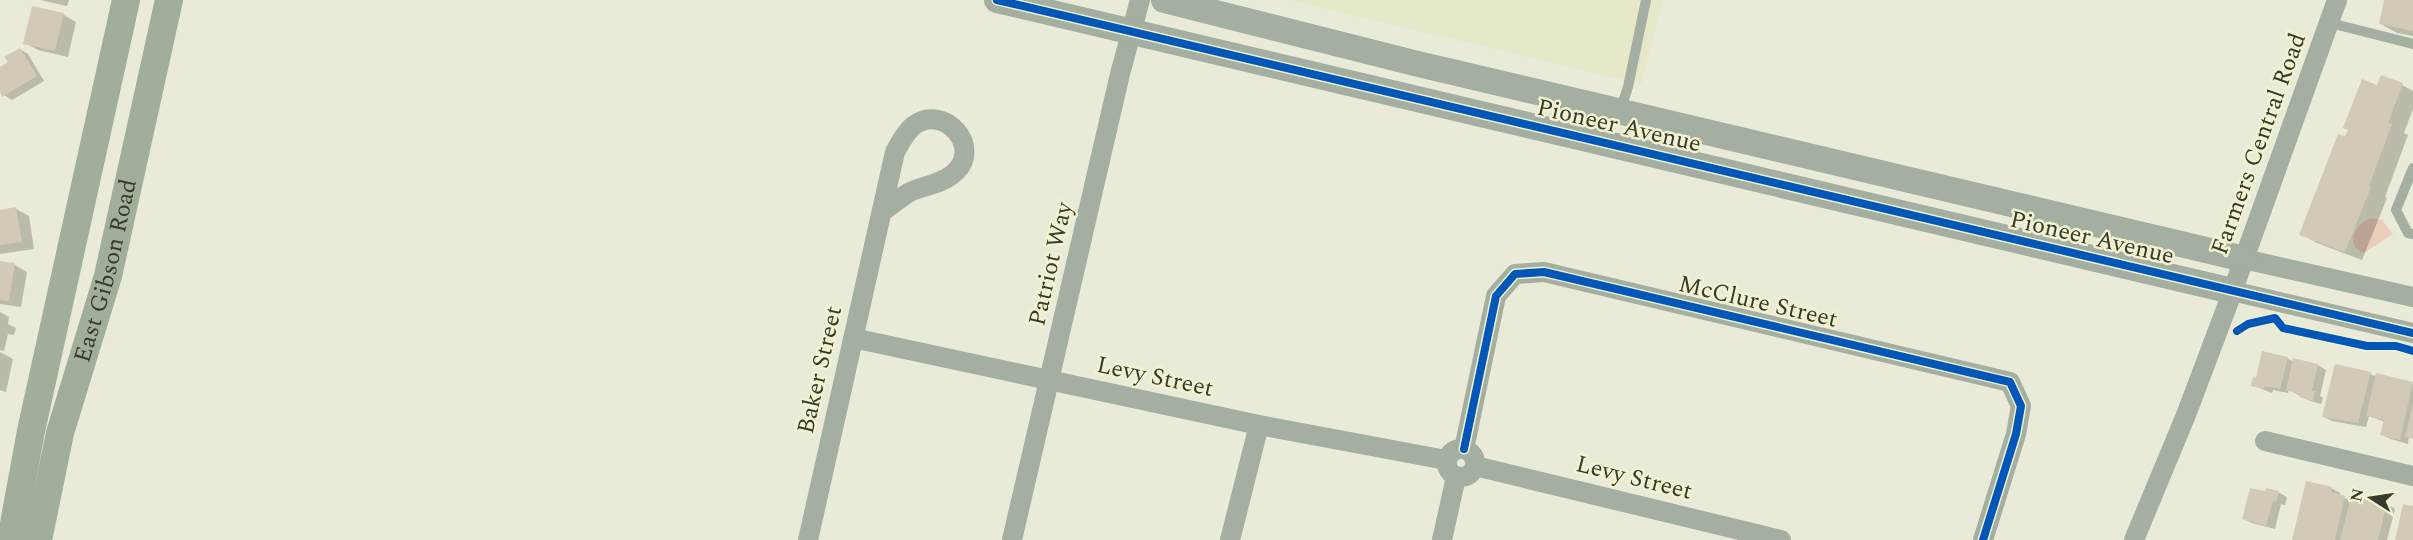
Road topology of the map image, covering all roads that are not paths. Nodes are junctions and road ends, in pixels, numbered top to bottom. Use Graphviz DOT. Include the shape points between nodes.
graph roads {
  1 [pos="126,0"];
  2 [pos="168,0"];
  3 [pos="997,0"];
  4 [pos="1140,0"];
  5 [pos="1164,0"];
  6 [pos="1646,0"];
  7 [pos="2337,0"];
  8 [pos="2330,23"];
  9 [pos="1131,32"];
  10 [pos="2413,44"];
  11 [pos="1620,111"];
  12 [pos="1495,117"];
  13 [pos="2413,168"];
  14 [pos="882,212"];
  15 [pos="2413,234"];
  16 [pos="2244,259"];
  17 [pos="2232,291"];
  18 [pos="2413,297"];
  19 [pos="2413,333"];
  20 [pos="853,338"];
  21 [pos="1050,380"];
  22 [pos="1260,425"];
  23 [pos="2265,441"];
  24 [pos="1464,449"];
  25 [pos="1475,466"];
  26 [pos="1451,469"];
  27 [pos="2413,476"];
  28 [pos="11,540"];
  29 [pos="38,540"];
  30 [pos="808,540"];
  31 [pos="1012,540"];
  32 [pos="1230,540"];
  33 [pos="1442,540"];
  34 [pos="1781,540"];
  35 [pos="1983,540"];
  36 [pos="2134,540"];
  1 -- 28 [label="main road, East Gibson Road" via="31,431"];
  2 -- 29 [label="main road, East Gibson Road" via="108,276 60,433"];
  3 -- 9 [label="street, Pioneer Avenue"];
  4 -- 9 [label="street, Patriot Way"];
  5 -- 11 [label="street, Pioneer Avenue"];
  6 -- 11 [label="lane"];
  7 -- 8 [label="street, Farmers Central Road"];
  8 -- 10 [label="lane"];
  8 -- 16 [label="street, Farmers Central Road"];
  9 -- 12 [label="street, Pioneer Avenue"];
  9 -- 21 [label="street, Patriot Way"];
  11 -- 12 [label="street" via="1606,130 1513,108"];
  11 -- 16 [label="street, Pioneer Avenue"];
  12 -- 17 [label="street, Pioneer Avenue"];
  13 -- 15 [label="lane" via="2396,210 2408,233"];
  14 -- 14 [label="street, Baker Street" via="895,152 914,125 931,119 946,122 958,131 965,146 964,161 954,174 909,193"];
  14 -- 20 [label="street, Baker Street"];
  16 -- 17 [label="street, Farmers Central Road"];
  16 -- 18 [label="street"];
  17 -- 19 [label="street"];
  17 -- 36 [label="street, Farmers Central Road"];
  20 -- 21 [label="street, Levy Street"];
  20 -- 30 [label="street, Baker Street"];
  21 -- 22 [label="street, Levy Street"];
  21 -- 31 [label="street, Patriot Way"];
  22 -- 26 [label="street, Levy Street"];
  22 -- 32 [label="street"];
  23 -- 27 [label="street"];
  24 -- 25 [label="street" via="1472,453"];
  24 -- 26 [label="street" via="1454,450"];
  24 -- 35 [label="street, McClure Street" via="1496,296 1515,274 1544,272 2010,382 2021,406"];
  25 -- 26 [label="street" via="1470,474"];
  25 -- 34 [label="street, Levy Street"];
  26 -- 33 [label="street"];
}
